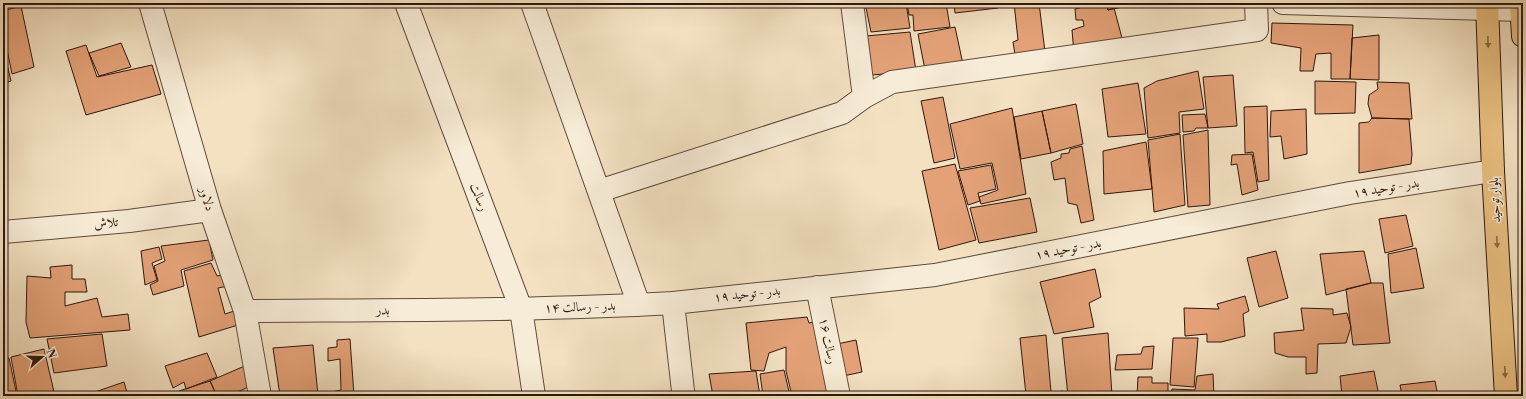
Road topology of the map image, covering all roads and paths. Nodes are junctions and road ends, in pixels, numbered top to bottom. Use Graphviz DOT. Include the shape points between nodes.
graph roads {
  1 [pos="150,3"];
  2 [pos="406,3"];
  3 [pos="532,3"];
  4 [pos="852,3"];
  5 [pos="1256,3"];
  6 [pos="1283,3"];
  7 [pos="1487,6"];
  8 [pos="1521,6"];
  9 [pos="1523,36"];
  10 [pos="864,97"];
  11 [pos="1493,170"];
  12 [pos="598,191"];
  13 [pos="210,210"];
  14 [pos="3,232"];
  15 [pos="817,287"];
  16 [pos="673,302"];
  17 [pos="639,305"];
  18 [pos="521,309"];
  19 [pos="245,311"];
  20 [pos="683,391"];
  21 [pos="260,396"];
  22 [pos="534,396"];
  23 [pos="839,396"];
  24 [pos="1506,396"];
  1 -- 13 [label="street, دلاور"];
  2 -- 18 [label="street, رسالت"];
  3 -- 12 [label="street"];
  4 -- 10 [label="street"];
  5 -- 10 [label="street" via="1257,30 892,82"];
  6 -- 7 [label="street"];
  7 -- 8 [label="street"];
  7 -- 11 [label="main road, بلوار توحید, one-way"];
  8 -- 9 [label="main road"];
  10 -- 12 [label="street" via="842,113"];
  11 -- 15 [label="street, بدر - توحید ۱۹" via="1350,193 935,275"];
  11 -- 24 [label="main road, بلوار توحید, one-way"];
  12 -- 17 [label="street"];
  13 -- 14 [label="street, تلاش" via="129,221"];
  13 -- 19 [label="street, دلاور"];
  15 -- 16 [label="street, بدر - توحید ۱۹"];
  15 -- 23 [label="street, رسالت ۱۶"];
  16 -- 17 [label="street, بدر - توحید ۱۹"];
  16 -- 20 [label="street"];
  17 -- 18 [label="street, بدر - رسالت ۱۴"];
  18 -- 19 [label="street, بدر"];
  18 -- 22 [label="street, رسالت"];
  19 -- 21 [label="street, دلاور"];
}
